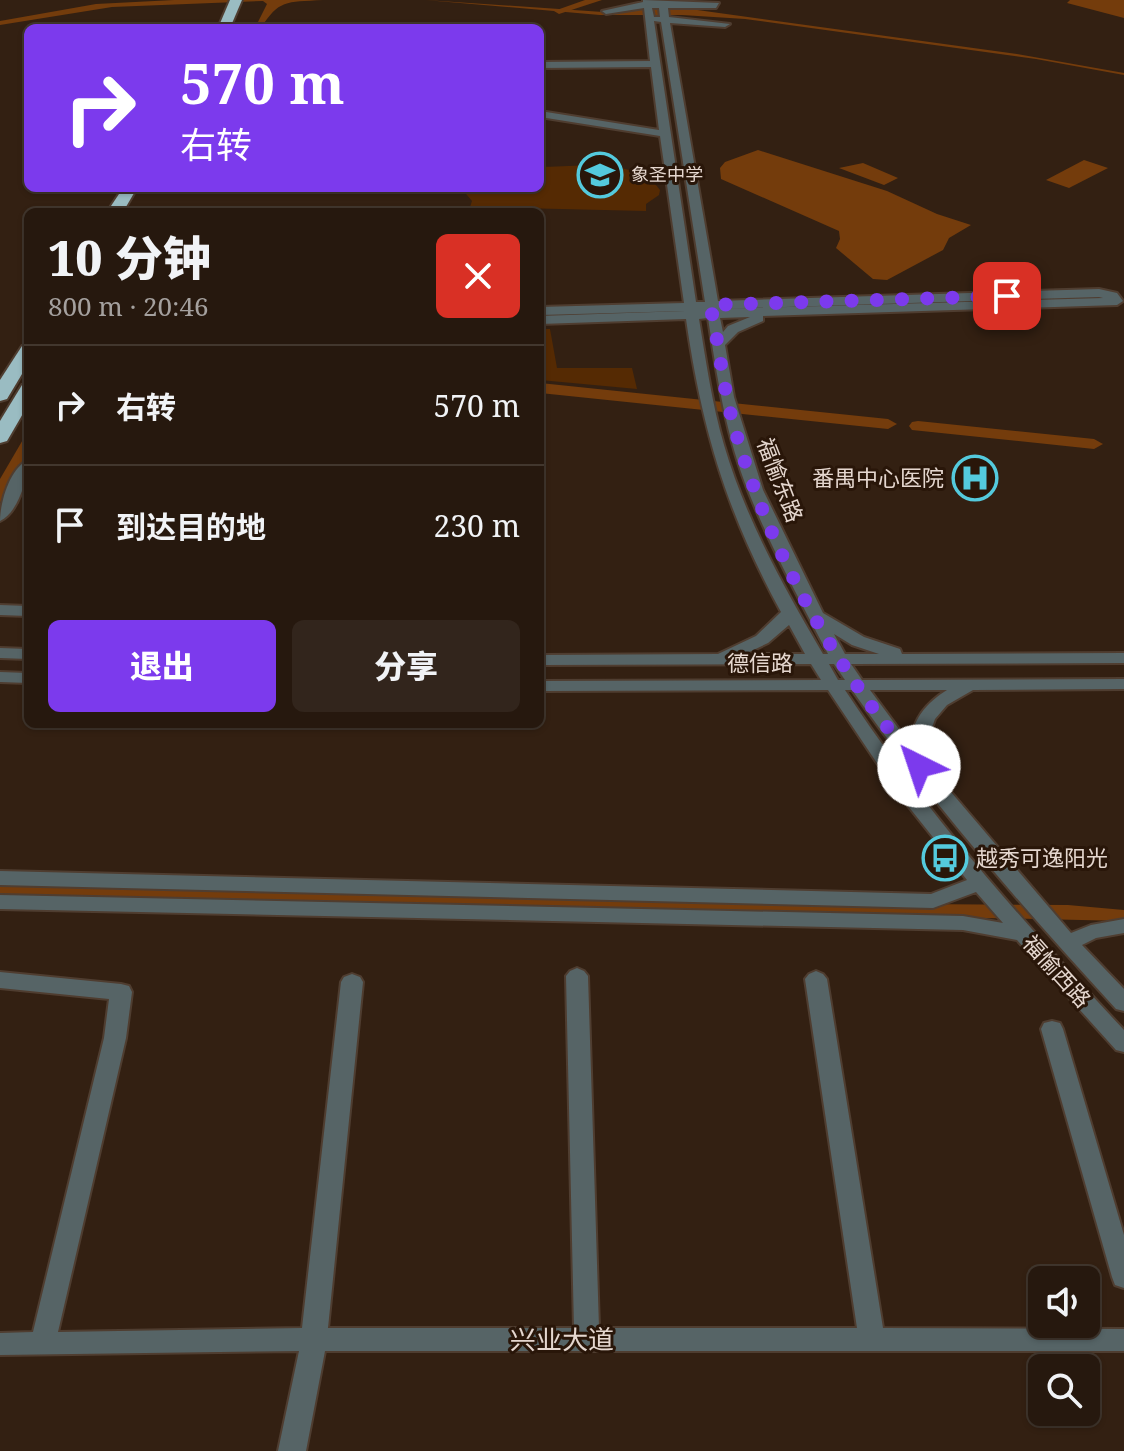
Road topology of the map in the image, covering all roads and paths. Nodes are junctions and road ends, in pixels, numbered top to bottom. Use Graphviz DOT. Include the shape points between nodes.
graph roads {
  1 [pos="241,3"];
  2 [pos="716,5"];
  3 [pos="663,9"];
  4 [pos="606,11"];
  5 [pos="647,11"];
  6 [pos="227,24"];
  7 [pos="238,24"];
  8 [pos="725,24"];
  9 [pos="650,33"];
  10 [pos="666,34"];
  11 [pos="655,64"];
  12 [pos="544,65"];
  13 [pos="544,115"];
  14 [pos="667,134"];
  15 [pos="707,283"];
  16 [pos="688,286"];
  17 [pos="760,304"];
  18 [pos="640,308"];
  19 [pos="711,310"];
  20 [pos="544,311"];
  21 [pos="692,311"];
  22 [pos="772,313"];
  23 [pos="627,318"];
  24 [pos="544,320"];
  25 [pos="697,347"];
  26 [pos="718,348"];
  27 [pos="24,357"];
  28 [pos="0,395"];
  29 [pos="24,396"];
  30 [pos="0,437"];
  31 [pos="24,471"];
  32 [pos="0,516"];
  33 [pos="0,610"];
  34 [pos="24,611"];
  35 [pos="790,611"];
  36 [pos="814,614"];
  37 [pos="0,653"];
  38 [pos="24,654"];
  39 [pos="1124,658"];
  40 [pos="714,659"];
  41 [pos="816,659"];
  42 [pos="839,659"];
  43 [pos="921,659"];
  44 [pos="544,660"];
  45 [pos="0,677"];
  46 [pos="24,678"];
  47 [pos="1124,684"];
  48 [pos="544,686"];
  49 [pos="969,686"];
  50 [pos="759,687"];
  51 [pos="834,687"];
  52 [pos="858,687"];
  53 [pos="858,723"];
  54 [pos="919,766"];
  55 [pos="0,878"];
  56 [pos="986,890"];
  57 [pos="1035,899"];
  58 [pos="0,902"];
  59 [pos="1124,926"];
  60 [pos="1020,929"];
  61 [pos="1068,943"];
  62 [pos="577,976"];
  63 [pos="816,979"];
  64 [pos="0,980"];
  65 [pos="352,982"];
  66 [pos="1124,1003"];
  67 [pos="1052,1029"];
  68 [pos="1124,1044"];
  69 [pos="1124,1277"];
  70 [pos="314,1340"];
  71 [pos="587,1340"];
  72 [pos="872,1340"];
  73 [pos="1124,1340"];
  74 [pos="43,1343"];
  75 [pos="0,1344"];
  76 [pos="292,1451"];
  1 -- 6 [label="highway"];
  1 -- 7 [label="highway"];
  2 -- 3 [label="street"];
  3 -- 5 [label="street"];
  3 -- 8 [label="street"];
  3 -- 10 [label="street, 福愉东路"];
  4 -- 5 [label="street"];
  5 -- 9 [label="street"];
  9 -- 10 [label="street"];
  9 -- 11 [label="street"];
  10 -- 15 [label="street, 福愉东路"];
  11 -- 12 [label="street"];
  11 -- 14 [label="street"];
  13 -- 14 [label="street"];
  14 -- 16 [label="street"];
  15 -- 17 [label="street"];
  15 -- 19 [label="street, 福愉东路"];
  16 -- 18 [label="street" via="663,302"];
  16 -- 21 [label="street"];
  17 -- 19 [label="street"];
  17 -- 22 [label="street" via="1099,293 1117,301"];
  18 -- 20 [label="street"];
  18 -- 21 [label="street"];
  19 -- 21 [label="street"];
  19 -- 22 [label="street"];
  19 -- 26 [label="street, 福愉东路"];
  21 -- 23 [label="street"];
  21 -- 25 [label="street"];
  22 -- 26 [label="street" via="733,329"];
  23 -- 24 [label="street"];
  23 -- 25 [label="street" via="676,329"];
  25 -- 26 [label="street"];
  25 -- 35 [label="street" via="709,417 744,521"];
  26 -- 36 [label="street, 福愉东路" via="732,420 755,490"];
  27 -- 28 [label="highway"];
  29 -- 30 [label="highway"];
  31 -- 32 [label="street"];
  33 -- 34 [label="street"];
  35 -- 40 [label="street" via="765,638"];
  35 -- 41 [label="street"];
  36 -- 42 [label="street, 福愉东路"];
  36 -- 43 [label="street" via="858,641"];
  37 -- 38 [label="street"];
  39 -- 43 [label="street, 德信路"];
  40 -- 41 [label="street, 德信路"];
  40 -- 44 [label="street, 德信路"];
  41 -- 42 [label="street, 德信路"];
  41 -- 51 [label="street"];
  42 -- 43 [label="street, 德信路"];
  42 -- 52 [label="street, 福愉东路"];
  45 -- 46 [label="street"];
  47 -- 49 [label="street, 德信路"];
  48 -- 50 [label="street, 德信路"];
  49 -- 52 [label="street, 德信路"];
  49 -- 54 [label="street" via="926,715 917,741"];
  50 -- 51 [label="street, 德信路"];
  50 -- 53 [label="street" via="825,700"];
  51 -- 52 [label="street, 德信路"];
  51 -- 53 [label="street"];
  52 -- 54 [label="street, 福愉东路"];
  53 -- 56 [label="street"];
  54 -- 57 [label="street, 福愉东路"];
  55 -- 56 [label="street" via="933,901"];
  56 -- 60 [label="street, 福愉西路"];
  57 -- 61 [label="street, 福愉西路"];
  58 -- 60 [label="street" via="963,923"];
  59 -- 61 [label="street"];
  60 -- 68 [label="street, 福愉西路"];
  61 -- 66 [label="street, 福愉西路"];
  62 -- 71 [label="street"];
  63 -- 72 [label="street"];
  64 -- 74 [label="street" via="121,992 115,1038"];
  65 -- 70 [label="street"];
  67 -- 69 [label="street"];
  70 -- 71 [label="street, 兴业大道"];
  70 -- 74 [label="street, 兴业大道"];
  70 -- 76 [label="street"];
  71 -- 72 [label="street, 兴业大道"];
  72 -- 73 [label="street, 兴业大道"];
  74 -- 75 [label="street, 兴业大道"];
}
